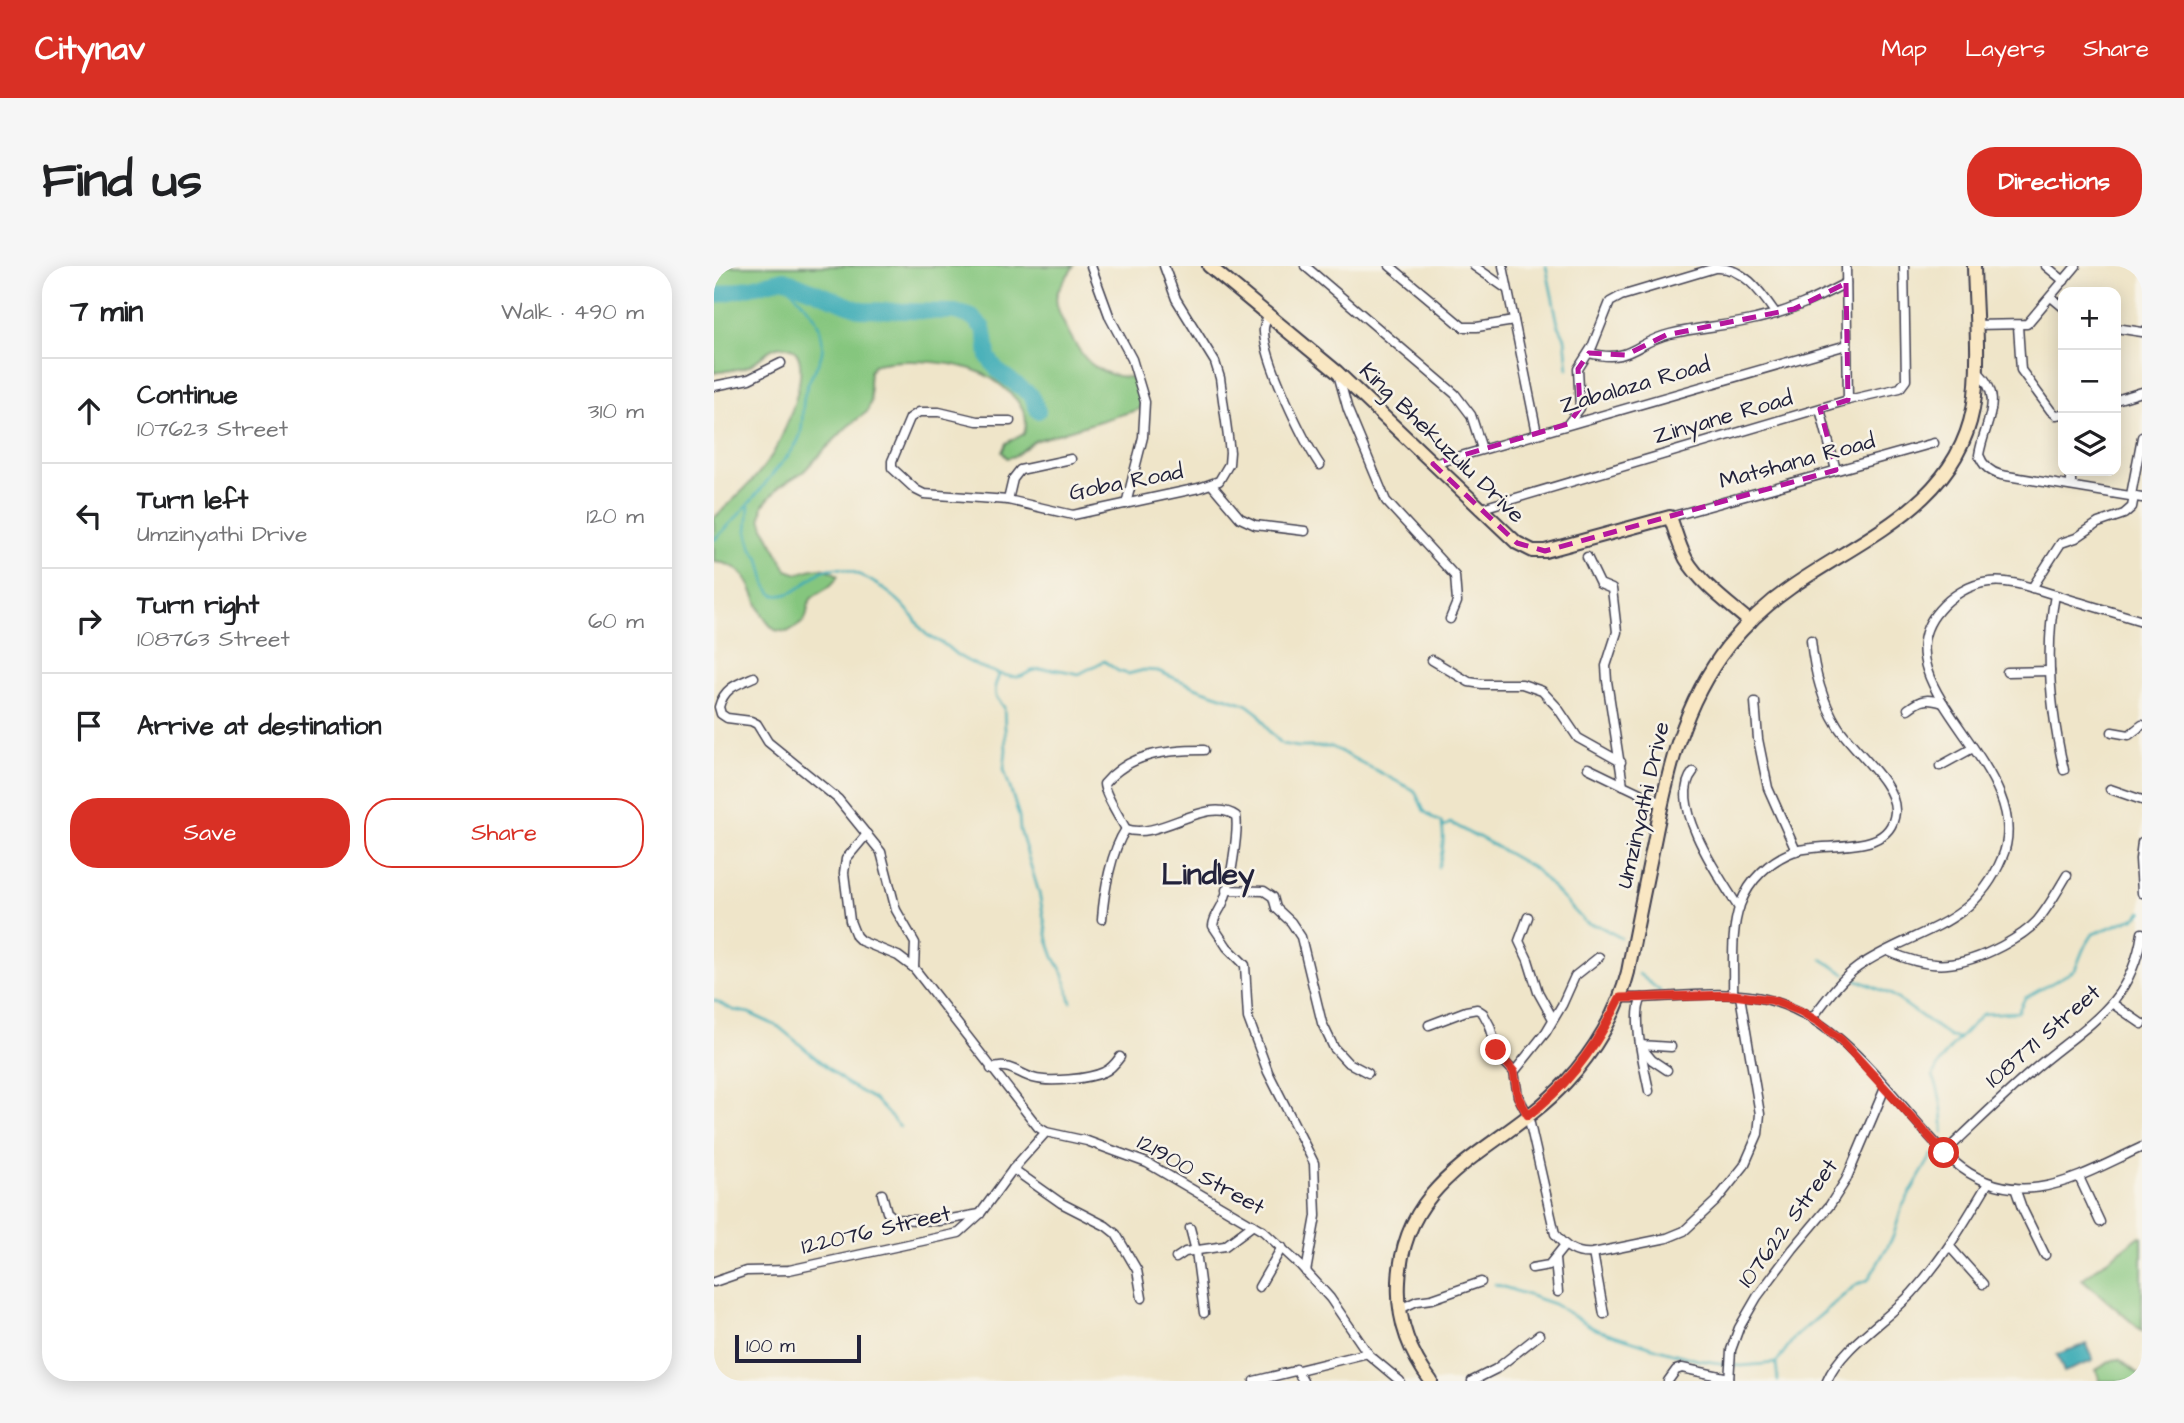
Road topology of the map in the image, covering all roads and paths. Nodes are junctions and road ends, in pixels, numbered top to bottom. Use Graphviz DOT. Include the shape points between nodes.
graph roads {
  1 [pos="1091,266"];
  2 [pos="1164,266"];
  3 [pos="1209,266"];
  4 [pos="1305,266"];
  5 [pos="1390,266"];
  6 [pos="1475,266"];
  7 [pos="1503,266"];
  8 [pos="1846,266"];
  9 [pos="1904,266"];
  10 [pos="1974,266"];
  11 [pos="2046,266"];
  12 [pos="2076,266"];
  13 [pos="2064,281"];
  14 [pos="1846,283"];
  15 [pos="1507,289"];
  16 [pos="2051,297"];
  17 [pos="2058,303"];
  18 [pos="1776,314"];
  19 [pos="1268,316"];
  20 [pos="1514,321"];
  21 [pos="1975,325"];
  22 [pos="2018,326"];
  23 [pos="2121,329"];
  24 [pos="2142,332"];
  25 [pos="1847,345"];
  26 [pos="1589,353"];
  27 [pos="781,363"];
  28 [pos="1976,370"];
  29 [pos="1337,372"];
  30 [pos="714,386"];
  31 [pos="2142,392"];
  32 [pos="2121,398"];
  33 [pos="1848,400"];
  34 [pos="1820,409"];
  35 [pos="2058,415"];
  36 [pos="1010,421"];
  37 [pos="1568,424"];
  38 [pos="1537,433"];
  39 [pos="2142,437"];
  40 [pos="1934,443"];
  41 [pos="1482,449"];
  42 [pos="1071,458"];
  43 [pos="1433,464"];
  44 [pos="1320,465"];
  45 [pos="1836,470"];
  46 [pos="2071,476"];
  47 [pos="1212,485"];
  48 [pos="2071,486"];
  49 [pos="2135,497"];
  50 [pos="1008,500"];
  51 [pos="1126,504"];
  52 [pos="1479,509"];
  53 [pos="1670,517"];
  54 [pos="1305,531"];
  55 [pos="1587,557"];
  56 [pos="2032,588"];
  57 [pos="2055,595"];
  58 [pos="1450,619"];
  59 [pos="2142,621"];
  60 [pos="1750,622"];
  61 [pos="1811,640"];
  62 [pos="1432,660"];
  63 [pos="2007,671"];
  64 [pos="2050,671"];
  65 [pos="754,677"];
  66 [pos="1755,702"];
  67 [pos="1944,704"];
  68 [pos="1908,709"];
  69 [pos="2142,725"];
  70 [pos="2112,732"];
  71 [pos="1973,748"];
  72 [pos="1204,750"];
  73 [pos="1621,762"];
  74 [pos="1940,766"];
  75 [pos="1588,768"];
  76 [pos="2064,770"];
  77 [pos="1693,772"];
  78 [pos="1623,785"];
  79 [pos="2110,789"];
  80 [pos="2142,800"];
  81 [pos="1661,803"];
  82 [pos="1126,829"];
  83 [pos="867,834"];
  84 [pos="2142,842"];
  85 [pos="1796,851"];
  86 [pos="2067,875"];
  87 [pos="2141,886"];
  88 [pos="1226,890"];
  89 [pos="2142,893"];
  90 [pos="1739,908"];
  91 [pos="1528,917"];
  92 [pos="1102,919"];
  93 [pos="2142,933"];
  94 [pos="1888,951"];
  95 [pos="1599,957"];
  96 [pos="914,968"];
  97 [pos="1736,995"];
  98 [pos="1620,998"];
  99 [pos="1642,998"];
  100 [pos="2113,1003"];
  101 [pos="1812,1018"];
  102 [pos="1553,1019"];
  103 [pos="2142,1024"];
  104 [pos="1429,1025"];
  105 [pos="1640,1045"];
  106 [pos="1671,1047"];
  107 [pos="1120,1057"];
  108 [pos="991,1069"];
  109 [pos="1667,1070"];
  110 [pos="1514,1072"];
  111 [pos="1368,1073"];
  112 [pos="1885,1088"];
  113 [pos="1649,1091"];
  114 [pos="1528,1115"];
  115 [pos="1046,1132"];
  116 [pos="2142,1147"];
  117 [pos="1944,1153"];
  118 [pos="1013,1169"];
  119 [pos="2079,1177"];
  120 [pos="1988,1183"];
  121 [pos="2015,1188"];
  122 [pos="883,1194"];
  123 [pos="980,1214"];
  124 [pos="2101,1222"];
  125 [pos="1253,1225"];
  126 [pos="1191,1228"];
  127 [pos="1565,1245"];
  128 [pos="1282,1247"];
  129 [pos="1950,1247"];
  130 [pos="1196,1251"];
  131 [pos="1593,1253"];
  132 [pos="2045,1255"];
  133 [pos="1177,1258"];
  134 [pos="1556,1259"];
  135 [pos="1532,1268"];
  136 [pos="1306,1272"];
  137 [pos="714,1282"];
  138 [pos="1481,1282"];
  139 [pos="1983,1284"];
  140 [pos="1259,1287"];
  141 [pos="1558,1292"];
  142 [pos="1142,1298"];
  143 [pos="1400,1309"];
  144 [pos="1204,1313"];
  145 [pos="1604,1314"];
  146 [pos="1539,1335"];
  147 [pos="1368,1353"];
  148 [pos="1296,1369"];
  149 [pos="1729,1376"];
  150 [pos="1254,1381"];
  151 [pos="1303,1381"];
  152 [pos="1400,1381"];
  153 [pos="1431,1381"];
  154 [pos="1472,1381"];
  155 [pos="1668,1381"];
  156 [pos="1827,1381"];
  1 -- 51 [label="street" via="1110,318 1132,359 1145,402 1143,436"];
  2 -- 47 [label="street, Goba Road" via="1176,299 1220,378 1230,456 1225,473"];
  3 -- 19 [label="street, King Bhekuzulu Drive"];
  4 -- 41 [label="street" via="1455,394 1471,415"];
  5 -- 20 [label="street" via="1463,327"];
  6 -- 15 [label="street"];
  7 -- 15 [label="street"];
  8 -- 14 [label="street"];
  9 -- 33 [label="street, Zinyane Road" via="1905,383"];
  10 -- 21 [label="street, Umzinyathi Drive"];
  11 -- 13 [label="street"];
  12 -- 13 [label="street"];
  13 -- 16 [label="street"];
  14 -- 18 [label="street"];
  14 -- 25 [label="street"];
  15 -- 20 [label="street"];
  16 -- 17 [label="street"];
  16 -- 22 [label="street" via="2029,323"];
  18 -- 26 [label="street" via="1666,335 1626,355"];
  18 -- 26 [label="street" via="1756,285 1740,272 1720,267 1610,302"];
  19 -- 29 [label="street, King Bhekuzulu Drive"];
  19 -- 44 [label="street" via="1264,333 1276,376"];
  20 -- 38 [label="street"];
  21 -- 22 [label="street"];
  21 -- 28 [label="street, Umzinyathi Drive"];
  22 -- 35 [label="street" via="2022,374"];
  23 -- 24 [label="street"];
  25 -- 33 [label="street"];
  25 -- 37 [label="street, Zabalaza Road"];
  26 -- 37 [label="street" via="1578,369 1580,408"];
  27 -- 30 [label="street" via="749,379"];
  28 -- 48 [label="street" via="1989,384 1992,401 1980,452 1984,464 2001,475"];
  28 -- 60 [label="street, Umzinyathi Drive" via="1968,430 1933,490 1898,519 1787,590"];
  29 -- 43 [label="street, King Bhekuzulu Drive"];
  29 -- 58 [label="street" via="1386,501 1455,576 1457,602"];
  31 -- 32 [label="street"];
  33 -- 34 [label="street, Zinyane Road"];
  34 -- 45 [label="street"];
  34 -- 52 [label="street, Zinyane Road"];
  36 -- 50 [label="street, Goba Road" via="919,412 910,418 891,461 893,470 921,493"];
  37 -- 38 [label="street, Zabalaza Road"];
  38 -- 41 [label="street, Zabalaza Road"];
  39 -- 49 [label="street"];
  40 -- 45 [label="street, Matshana Road"];
  41 -- 43 [label="street, Zabalaza Road"];
  42 -- 50 [label="street" via="1020,470"];
  43 -- 52 [label="street, King Bhekuzulu Drive"];
  45 -- 53 [label="street, Matshana Road"];
  46 -- 48 [label="street"];
  47 -- 51 [label="street, Goba Road"];
  47 -- 54 [label="street" via="1240,518 1255,525"];
  48 -- 49 [label="street"];
  49 -- 56 [label="street" via="2124,514 2061,543"];
  50 -- 51 [label="street, Goba Road" via="1073,515"];
  52 -- 53 [label="street, King Bhekuzulu Drive" via="1517,544 1538,551"];
  53 -- 60 [label="street" via="1693,568"];
  55 -- 73 [label="street" via="1600,584 1612,589 1615,607 1617,632 1606,666"];
  56 -- 57 [label="street"];
  56 -- 67 [label="street" via="1999,581 1979,583 1951,599 1935,615 1924,653 1929,677"];
  57 -- 59 [label="street"];
  57 -- 64 [label="street"];
  60 -- 81 [label="street, Umzinyathi Drive" via="1717,661 1692,704 1676,742"];
  61 -- 85 [label="street" via="1815,670 1831,715 1890,789 1895,813 1888,830 1874,841"];
  62 -- 73 [label="street" via="1469,682 1522,684 1542,691 1578,738"];
  63 -- 64 [label="street"];
  64 -- 76 [label="street" via="2051,707"];
  65 -- 83 [label="street" via="725,692 719,704 721,714 754,722 768,742 838,799"];
  66 -- 85 [label="street" via="1768,788"];
  67 -- 68 [label="street" via="1927,698"];
  67 -- 71 [label="street"];
  69 -- 70 [label="street" via="2129,735"];
  71 -- 74 [label="street"];
  71 -- 94 [label="street" via="2006,807 2008,833 2003,858 1965,910"];
  72 -- 82 [label="street" via="1147,755 1109,778 1104,791"];
  73 -- 78 [label="street"];
  75 -- 78 [label="street"];
  77 -- 90 [label="street" via="1687,786 1691,824"];
  78 -- 81 [label="street"];
  79 -- 80 [label="street"];
  81 -- 98 [label="street, Umzinyathi Drive"];
  82 -- 88 [label="street" via="1148,831 1201,814 1232,813 1237,832"];
  82 -- 92 [label="street" via="1115,853"];
  83 -- 96 [label="street" via="883,854 896,910 915,943"];
  83 -- 96 [label="street" via="846,859 850,921 860,941 891,952"];
  84 -- 87 [label="street"];
  85 -- 90 [label="street" via="1762,872"];
  86 -- 94 [label="street" via="2029,928 1982,957 1930,964"];
  87 -- 89 [label="street"];
  88 -- 111 [label="street" via="1264,891 1273,897 1276,908 1301,937 1322,1023 1334,1048 1347,1062"];
  88 -- 136 [label="street" via="1213,926 1244,964 1248,1017 1268,1072 1314,1163 1316,1216"];
  90 -- 97 [label="street" via="1734,934"];
  91 -- 102 [label="street" via="1519,941"];
  93 -- 100 [label="street, 108771 Street" via="2130,974"];
  94 -- 101 [label="street" via="1852,971"];
  95 -- 102 [label="street" via="1576,975"];
  96 -- 108 [label="street"];
  97 -- 99 [label="street"];
  97 -- 101 [label="street" via="1772,1000"];
  97 -- 131 [label="street" via="1760,1114 1758,1134 1744,1167 1684,1231"];
  98 -- 99 [label="street"];
  98 -- 114 [label="street, Umzinyathi Drive" via="1596,1042 1566,1082"];
  99 -- 105 [label="street" via="1638,1005"];
  100 -- 103 [label="street"];
  100 -- 117 [label="street, 108771 Street"];
  101 -- 112 [label="street" via="1841,1040"];
  102 -- 110 [label="street"];
  104 -- 110 [label="street" via="1466,1010 1479,1010 1490,1026 1498,1055"];
  105 -- 106 [label="street"];
  105 -- 109 [label="street"];
  105 -- 113 [label="street"];
  107 -- 108 [label="street" via="1111,1069 1087,1077 1043,1079 1004,1066"];
  108 -- 115 [label="street"];
  110 -- 114 [label="street" via="1518,1097"];
  112 -- 117 [label="street"];
  112 -- 149 [label="street, 107622 Street" via="1850,1173 1739,1328"];
  114 -- 127 [label="street" via="1552,1226"];
  114 -- 143 [label="street, Umzinyathi Drive" via="1454,1170 1419,1212 1402,1253"];
  115 -- 118 [label="street, 122076 Street"];
  115 -- 125 [label="street, 121900 Street" via="1147,1163"];
  116 -- 119 [label="street"];
  117 -- 120 [label="street"];
  118 -- 123 [label="street, 122076 Street"];
  118 -- 142 [label="street" via="1116,1234 1137,1270"];
  119 -- 121 [label="street" via="2043,1188"];
  119 -- 124 [label="street"];
  120 -- 121 [label="street"];
  120 -- 129 [label="street"];
  121 -- 132 [label="street"];
  122 -- 123 [label="street" via="887,1212 895,1219 935,1221"];
  123 -- 137 [label="street, 122076 Street" via="955,1235 799,1268 746,1271"];
  125 -- 128 [label="street, 121900 Street"];
  125 -- 130 [label="street" via="1225,1245"];
  126 -- 130 [label="street"];
  127 -- 131 [label="street"];
  127 -- 134 [label="street"];
  128 -- 136 [label="street, 121900 Street"];
  128 -- 140 [label="street"];
  129 -- 139 [label="street"];
  129 -- 156 [label="street" via="1899,1306 1842,1358"];
  130 -- 133 [label="street"];
  130 -- 144 [label="street"];
  131 -- 145 [label="street"];
  134 -- 135 [label="street"];
  134 -- 141 [label="street"];
  136 -- 147 [label="street, 121900 Street" via="1331,1298"];
  138 -- 143 [label="street"];
  143 -- 153 [label="street, Umzinyathi Drive" via="1411,1348"];
  146 -- 154 [label="street" via="1496,1369"];
  147 -- 148 [label="street"];
  147 -- 152 [label="street, 121900 Street"];
  148 -- 150 [label="street"];
  148 -- 151 [label="street"];
  149 -- 155 [label="street" via="1682,1368"];
}
